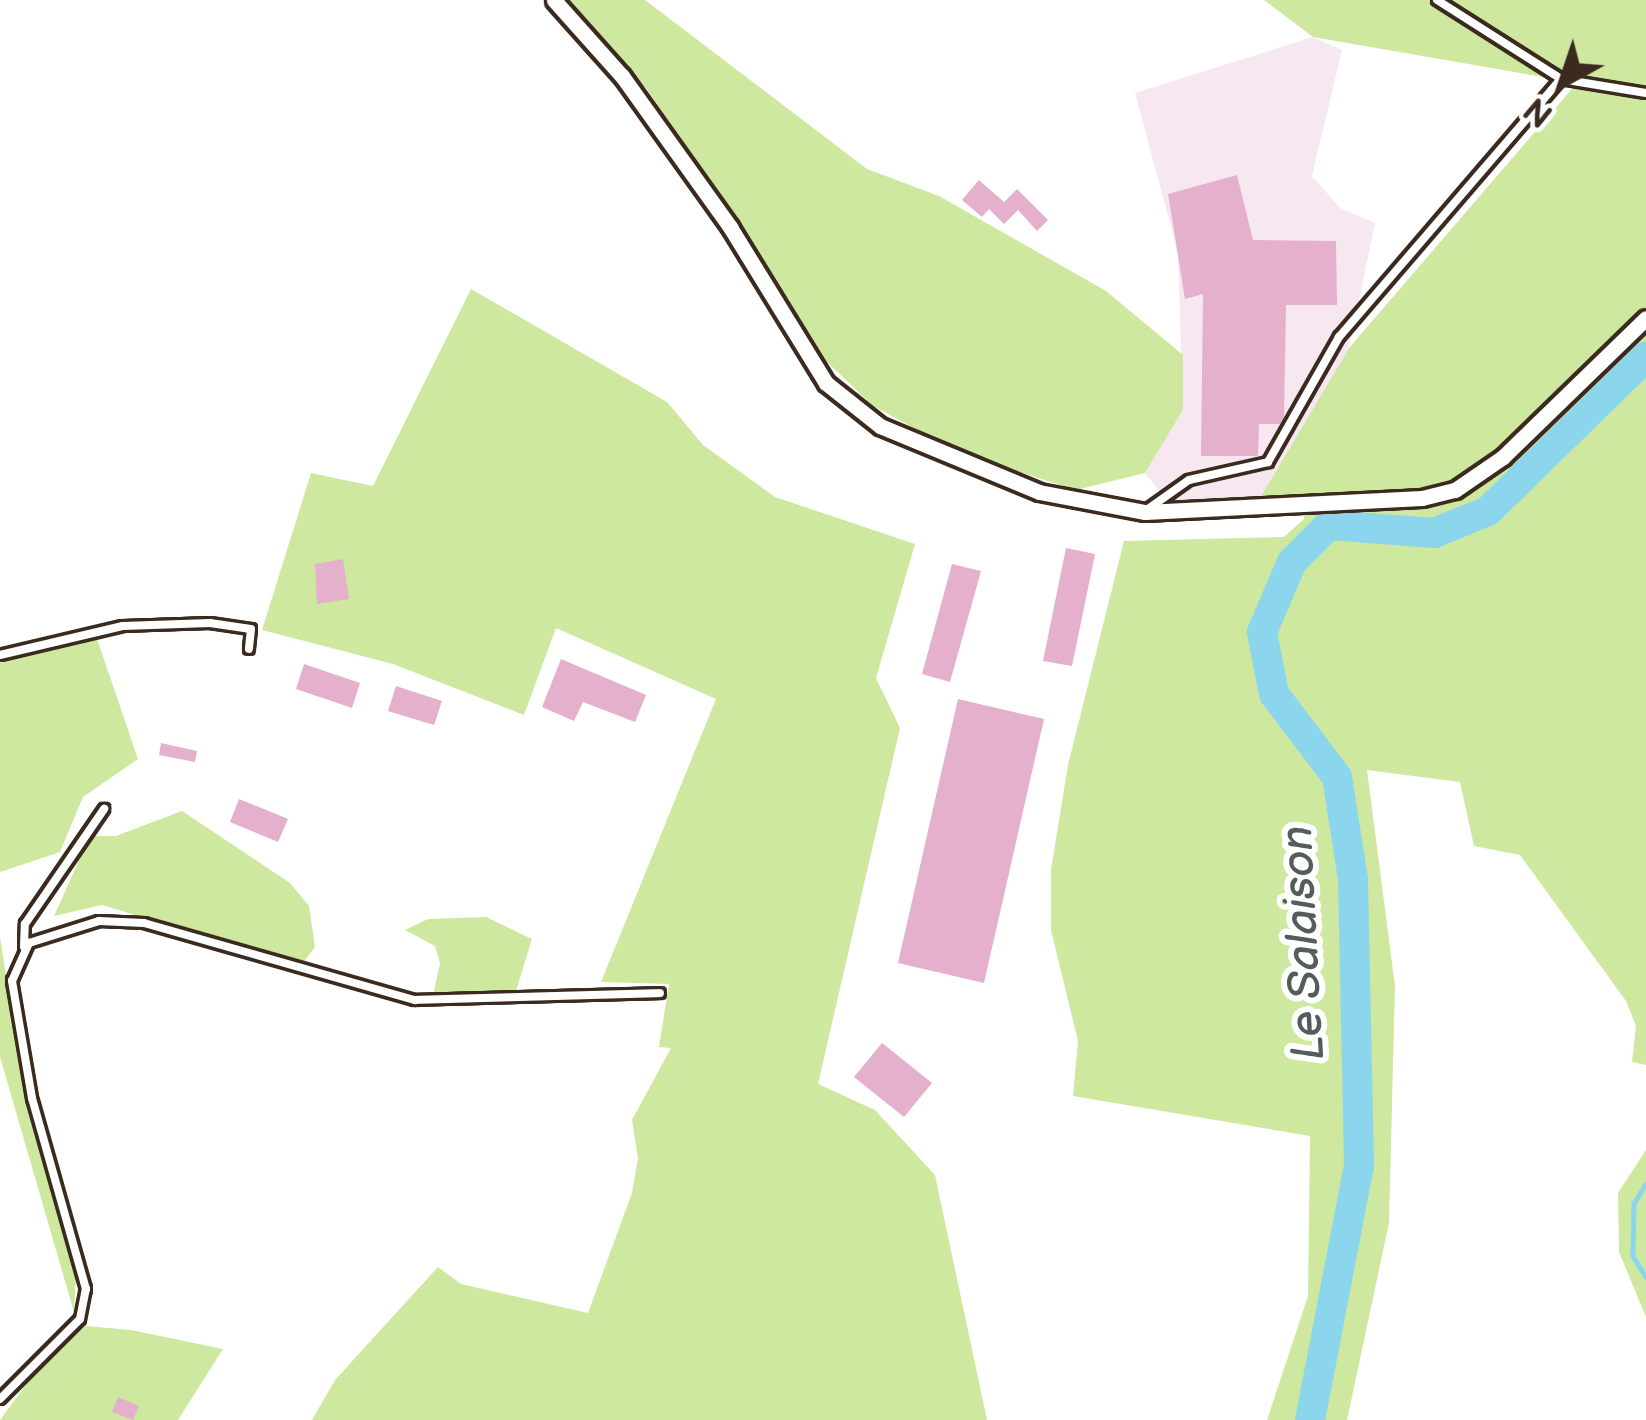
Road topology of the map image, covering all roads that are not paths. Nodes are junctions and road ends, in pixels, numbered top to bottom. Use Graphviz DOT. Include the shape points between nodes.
graph roads {
  1 [pos="554,0"];
  2 [pos="1437,0"];
  3 [pos="1561,79"];
  4 [pos="1646,93"];
  5 [pos="1646,318"];
  6 [pos="1144,512"];
  7 [pos="250,649"];
  8 [pos="0,655"];
  9 [pos="104,809"];
  10 [pos="24,949"];
  11 [pos="660,993"];
  12 [pos="0,1399"];
  1 -- 6 [label="street" via="622,76 730,226 826,382 880,426 965,467"];
  2 -- 3 [label="lane"];
  3 -- 4 [label="lane"];
  3 -- 6 [label="lane" via="1339,337 1268,462 1189,481"];
  5 -- 6 [label="street" via="1503,457 1455,490"];
  7 -- 8 [label="lane" via="251,629 210,622 123,626"];
  9 -- 10 [label="lane" via="25,924"];
  10 -- 11 [label="lane" via="50,933 99,922 144,923 415,1000"];
  10 -- 12 [label="lane" via="12,981 32,1098 86,1289 80,1319"];
}
